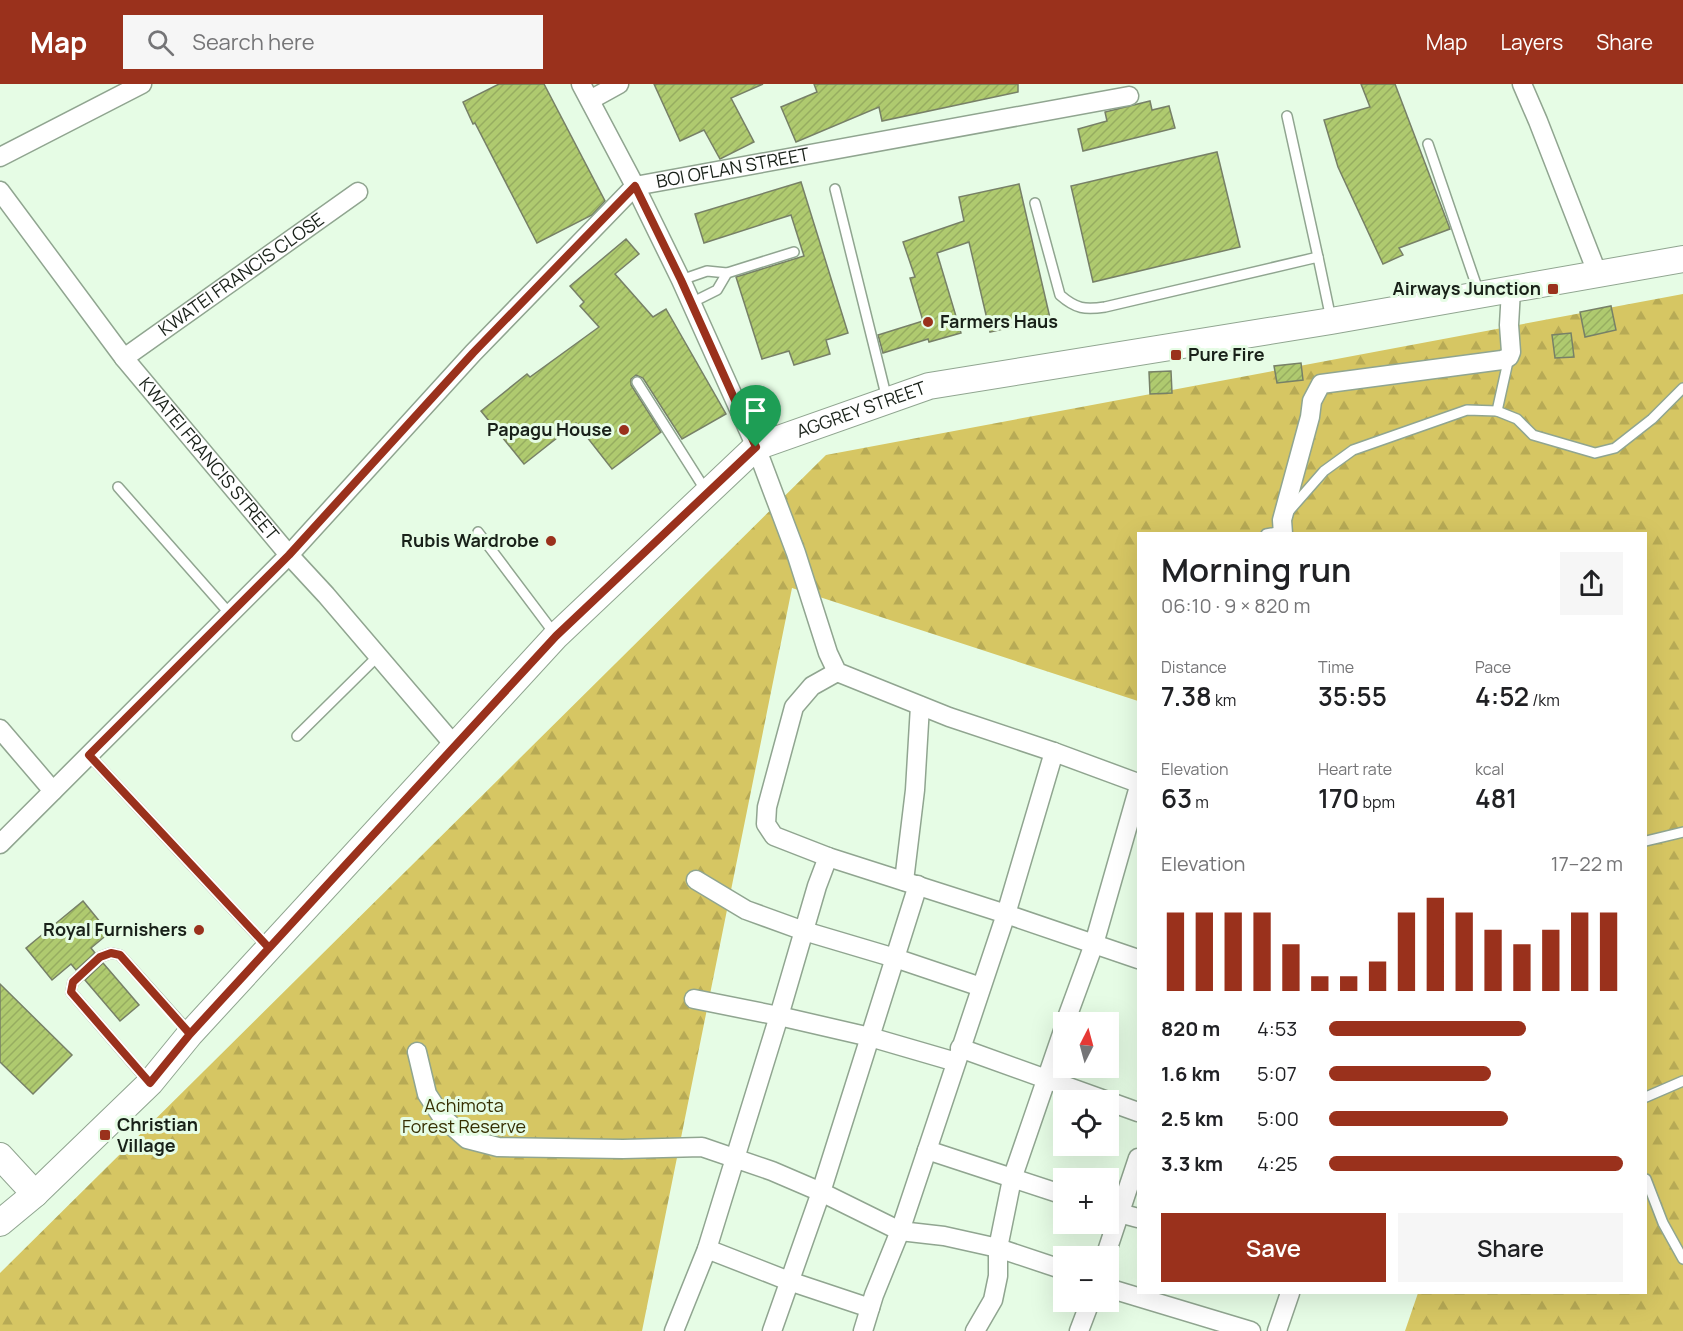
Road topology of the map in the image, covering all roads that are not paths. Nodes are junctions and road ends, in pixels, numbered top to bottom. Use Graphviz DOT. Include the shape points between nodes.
graph roads {
  1 [pos="142,84"];
  2 [pos="619,84"];
  3 [pos="1522,84"];
  4 [pos="586,92"];
  5 [pos="1129,96"];
  6 [pos="1287,116"];
  7 [pos="1428,144"];
  8 [pos="0,157"];
  9 [pos="635,186"];
  10 [pos="835,189"];
  11 [pos="0,191"];
  12 [pos="358,192"];
  13 [pos="1035,203"];
  14 [pos="794,252"];
  15 [pos="1318,257"];
  16 [pos="1683,259"];
  17 [pos="727,273"];
  18 [pos="1598,275"];
  19 [pos="681,280"];
  20 [pos="1511,290"];
  21 [pos="1480,295"];
  22 [pos="691,303"];
  23 [pos="1331,321"];
  24 [pos="1509,357"];
  25 [pos="124,358"];
  26 [pos="637,382"];
  27 [pos="1683,388"];
  28 [pos="887,401"];
  29 [pos="1497,411"];
  30 [pos="756,447"];
  31 [pos="118,487"];
  32 [pos="707,494"];
  33 [pos="1278,530"];
  34 [pos="478,532"];
  35 [pos="289,555"];
  36 [pos="230,614"];
  37 [pos="556,636"];
  38 [pos="377,657"];
  39 [pos="837,672"];
  40 [pos="920,706"];
  41 [pos="0,729"];
  42 [pos="297,736"];
  43 [pos="455,746"];
  44 [pos="1054,752"];
  45 [pos="89,755"];
  46 [pos="1137,783"];
  47 [pos="53,791"];
  48 [pos="1137,794"];
  49 [pos="1683,832"];
  50 [pos="1647,841"];
  51 [pos="0,844"];
  52 [pos="828,857"];
  53 [pos="696,880"];
  54 [pos="911,883"];
  55 [pos="1006,914"];
  56 [pos="804,931"];
  57 [pos="1094,944"];
  58 [pos="269,948"];
  59 [pos="895,958"];
  60 [pos="1137,959"];
  61 [pos="981,987"];
  62 [pos="694,999"];
  63 [pos="1069,1012"];
  64 [pos="779,1016"];
  65 [pos="190,1034"];
  66 [pos="870,1037"];
  67 [pos="417,1052"];
  68 [pos="958,1055"];
  69 [pos="1053,1057"];
  70 [pos="1045,1078"];
  71 [pos="1683,1081"];
  72 [pos="150,1083"];
  73 [pos="1647,1097"];
  74 [pos="1137,1112"];
  75 [pos="927,1150"];
  76 [pos="0,1156"];
  77 [pos="734,1159"];
  78 [pos="1137,1160"];
  79 [pos="1012,1179"];
  80 [pos="821,1192"];
  81 [pos="1053,1192"];
  82 [pos="35,1194"];
  83 [pos="1649,1199"];
  84 [pos="1119,1201"];
  85 [pos="1119,1213"];
  86 [pos="1137,1218"];
  87 [pos="0,1223"];
  88 [pos="900,1231"];
  89 [pos="998,1248"];
  90 [pos="707,1249"];
  91 [pos="1683,1259"];
  92 [pos="1053,1266"];
  93 [pos="789,1281"];
  94 [pos="1119,1291"];
  95 [pos="1290,1294"];
  96 [pos="870,1308"];
  97 [pos="1086,1312"];
  98 [pos="674,1331"];
  99 [pos="772,1331"];
  100 [pos="863,1331"];
  101 [pos="975,1331"];
  102 [pos="1079,1331"];
  103 [pos="1251,1331"];
  104 [pos="1277,1331"];
  1 -- 8 [label="street"];
  2 -- 4 [label="street"];
  3 -- 18 [label="street"];
  4 -- 9 [label="street"];
  5 -- 9 [label="street, BOI OFLAN STREET"];
  6 -- 15 [label="lane"];
  7 -- 21 [label="lane"];
  9 -- 19 [label="street"];
  9 -- 35 [label="street, BOI OFLAN STREET" via="473,353"];
  10 -- 28 [label="lane"];
  11 -- 25 [label="street, KWATEI FRANCIS STREET"];
  12 -- 25 [label="street, KWATEI FRANCIS CLOSE"];
  13 -- 15 [label="lane" via="1060,295 1070,304 1087,310"];
  14 -- 17 [label="lane"];
  15 -- 23 [label="lane"];
  16 -- 18 [label="main road, AGGREY STREET"];
  17 -- 19 [label="lane" via="707,271"];
  17 -- 22 [label="lane" via="717,290"];
  18 -- 20 [label="main road, AGGREY STREET"];
  19 -- 22 [label="street"];
  20 -- 21 [label="main road, AGGREY STREET"];
  20 -- 24 [label="street"];
  21 -- 23 [label="main road, AGGREY STREET"];
  22 -- 30 [label="street"];
  23 -- 28 [label="main road, AGGREY STREET" via="929,386"];
  24 -- 29 [label="lane"];
  24 -- 33 [label="street" via="1321,384 1312,401"];
  25 -- 35 [label="street, KWATEI FRANCIS STREET"];
  26 -- 32 [label="lane"];
  27 -- 29 [label="lane" via="1616,448 1594,453 1533,435 1517,419"];
  28 -- 30 [label="main road, AGGREY STREET"];
  29 -- 33 [label="lane" via="1467,410 1353,450 1324,471"];
  30 -- 32 [label="main road, AGGREY STREET"];
  30 -- 39 [label="street"];
  31 -- 36 [label="lane"];
  32 -- 37 [label="main road, AGGREY STREET"];
  34 -- 37 [label="lane"];
  35 -- 36 [label="street, BOI OFLAN STREET"];
  35 -- 38 [label="street, KWATEI FRANCIS STREET"];
  36 -- 45 [label="street, BOI OFLAN STREET"];
  37 -- 43 [label="main road, AGGREY STREET"];
  38 -- 42 [label="lane"];
  38 -- 43 [label="street, KWATEI FRANCIS STREET"];
  39 -- 40 [label="street"];
  39 -- 52 [label="street" via="812,686 794,707 766,824 774,836"];
  40 -- 44 [label="street"];
  40 -- 54 [label="street"];
  41 -- 47 [label="street"];
  43 -- 58 [label="main road, AGGREY STREET"];
  44 -- 46 [label="street"];
  44 -- 55 [label="street"];
  45 -- 47 [label="street, BOI OFLAN STREET"];
  45 -- 58 [label="lane"];
  47 -- 51 [label="street, BOI OFLAN STREET"];
  48 -- 57 [label="street"];
  49 -- 50 [label="lane"];
  52 -- 54 [label="street"];
  52 -- 56 [label="street"];
  53 -- 56 [label="street" via="746,910"];
  54 -- 55 [label="street"];
  54 -- 59 [label="street"];
  55 -- 57 [label="street"];
  55 -- 61 [label="street"];
  56 -- 59 [label="street"];
  56 -- 64 [label="street"];
  57 -- 60 [label="street"];
  57 -- 63 [label="street"];
  58 -- 65 [label="main road, AGGREY STREET"];
  59 -- 61 [label="street"];
  59 -- 66 [label="street"];
  61 -- 68 [label="street"];
  62 -- 64 [label="street"];
  64 -- 66 [label="street"];
  64 -- 77 [label="street"];
  65 -- 72 [label="main road, AGGREY STREET"];
  65 -- 72 [label="lane" via="120,955 100,957 73,982 71,992"];
  66 -- 68 [label="street"];
  66 -- 80 [label="street"];
  67 -- 77 [label="street" via="427,1094 442,1117 467,1139 498,1147 702,1147"];
  68 -- 70 [label="street"];
  68 -- 75 [label="street"];
  69 -- 70 [label="street"];
  70 -- 74 [label="street"];
  70 -- 79 [label="street"];
  71 -- 73 [label="lane"];
  72 -- 82 [label="main road, AGGREY STREET"];
  75 -- 79 [label="street"];
  75 -- 88 [label="street"];
  76 -- 82 [label="main road"];
  77 -- 80 [label="street"];
  77 -- 90 [label="street"];
  78 -- 84 [label="street"];
  79 -- 81 [label="street"];
  79 -- 89 [label="street"];
  80 -- 88 [label="street"];
  80 -- 93 [label="street"];
  82 -- 87 [label="main road, AGGREY STREET"];
  83 -- 91 [label="lane"];
  85 -- 86 [label="street"];
  88 -- 89 [label="street"];
  88 -- 96 [label="street"];
  89 -- 92 [label="street"];
  89 -- 101 [label="street" via="993,1300"];
  90 -- 93 [label="street"];
  90 -- 98 [label="street"];
  93 -- 96 [label="street"];
  93 -- 99 [label="street"];
  94 -- 103 [label="street"];
  95 -- 104 [label="street"];
  96 -- 100 [label="street"];
  97 -- 102 [label="street"];
}
